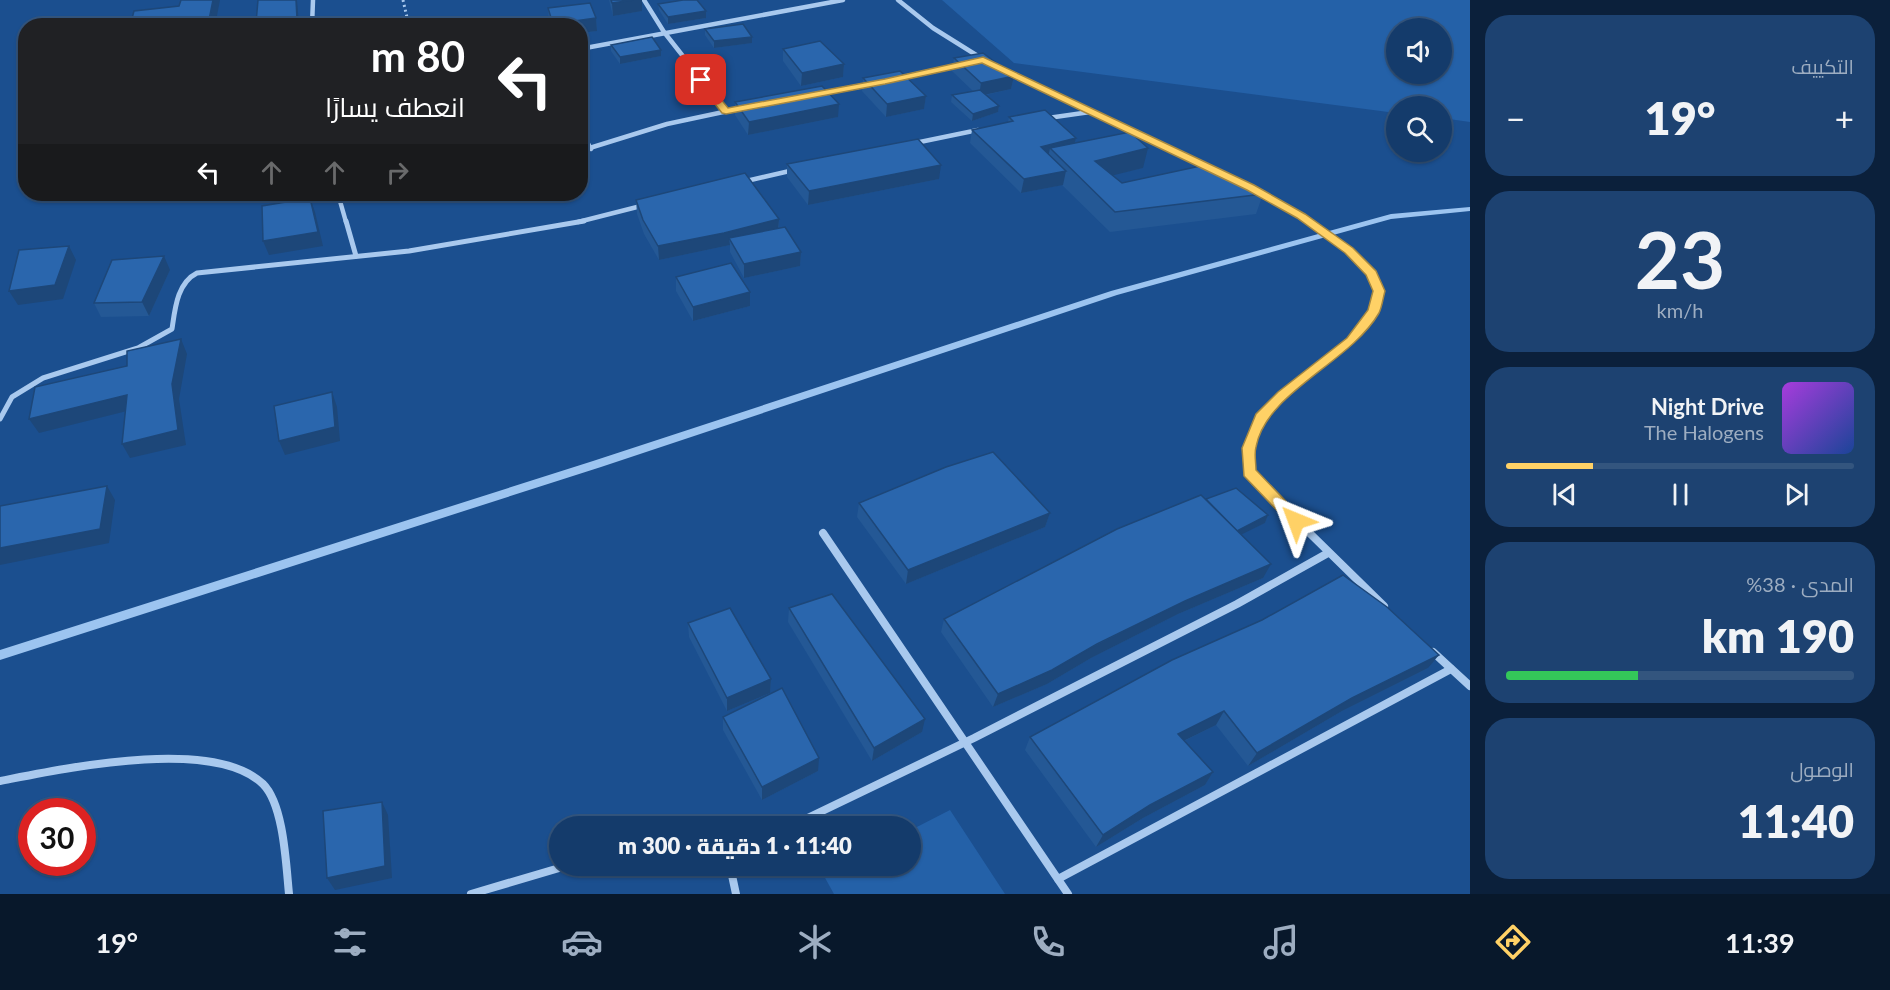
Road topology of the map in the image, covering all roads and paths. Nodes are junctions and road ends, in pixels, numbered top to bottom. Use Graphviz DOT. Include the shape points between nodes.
graph roads {
  1 [pos="313,0"];
  2 [pos="403,0"];
  3 [pos="644,0"];
  4 [pos="843,0"];
  5 [pos="898,0"];
  6 [pos="312,18"];
  7 [pos="407,18"];
  8 [pos="664,32"];
  9 [pos="588,47"];
  10 [pos="972,62"];
  11 [pos="961,64"];
  12 [pos="993,64"];
  13 [pos="896,79"];
  14 [pos="874,84"];
  15 [pos="817,94"];
  16 [pos="748,107"];
  17 [pos="726,111"];
  18 [pos="1089,112"];
  19 [pos="1036,120"];
  20 [pos="981,130"];
  21 [pos="588,144"];
  22 [pos="912,144"];
  23 [pos="591,149"];
  24 [pos="588,150"];
  25 [pos="797,169"];
  26 [pos="1218,172"];
  27 [pos="1229,177"];
  28 [pos="739,183"];
  29 [pos="340,201"];
  30 [pos="648,204"];
  31 [pos="356,256"];
  32 [pos="0,419"];
  33 [pos="823,533"];
  34 [pos="1328,553"];
  35 [pos="1394,615"];
  36 [pos="1427,646"];
  37 [pos="1451,669"];
  38 [pos="1470,686"];
  39 [pos="964,743"];
  40 [pos="0,781"];
  41 [pos="812,816"];
  42 [pos="549,871"];
  43 [pos="732,876"];
  44 [pos="1058,879"];
  45 [pos="289,894"];
  46 [pos="471,894"];
  47 [pos="736,894"];
  48 [pos="1068,894"];
  1 -- 6 [label="street"];
  2 -- 7 [label="path"];
  3 -- 8 [label="street"];
  4 -- 8 [label="street"];
  5 -- 10 [label="street" via="983,60"];
  8 -- 9 [label="street"];
  8 -- 17 [label="street"];
  11 -- 13 [label="street"];
  12 -- 18 [label="street"];
  14 -- 15 [label="street"];
  16 -- 17 [label="street"];
  17 -- 23 [label="street" via="667,124"];
  18 -- 19 [label="street"];
  18 -- 26 [label="street"];
  20 -- 22 [label="street"];
  21 -- 23 [label="street"];
  23 -- 24 [label="street"];
  25 -- 28 [label="street"];
  27 -- 34 [label="street" via="1301,216 1349,250 1371,274 1379,291 1374,311 1352,340 1261,417 1249,448 1249,472"];
  29 -- 31 [label="street"];
  30 -- 31 [label="street" via="563,226"];
  31 -- 32 [label="street" via="197,273 187,279 172,329 162,337 142,347 37,379 12,396"];
  33 -- 39 [label="street"];
  34 -- 35 [label="street"];
  34 -- 39 [label="street" via="1273,586"];
  36 -- 37 [label="street"];
  37 -- 38 [label="street"];
  37 -- 44 [label="street"];
  39 -- 41 [label="street"];
  39 -- 44 [label="street"];
  40 -- 45 [label="street" via="77,766 146,760 206,760 241,768 264,785 277,814"];
  42 -- 46 [label="street"];
  43 -- 47 [label="street"];
  44 -- 48 [label="street"];
}
